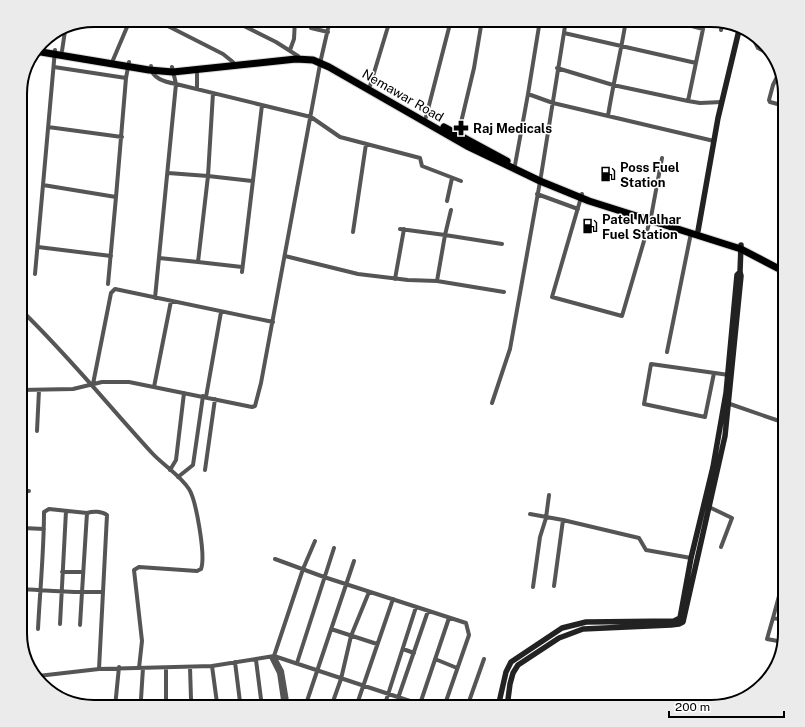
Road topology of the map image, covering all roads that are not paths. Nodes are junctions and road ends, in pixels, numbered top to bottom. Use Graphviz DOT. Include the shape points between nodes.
graph roads {
  1 [pos="127,27"];
  2 [pos="170,27"];
  3 [pos="246,27"];
  4 [pos="294,27"];
  5 [pos="311,27"];
  6 [pos="329,27"];
  7 [pos="388,27"];
  8 [pos="450,27"];
  9 [pos="481,27"];
  10 [pos="539,27"];
  11 [pos="565,27"];
  12 [pos="625,27"];
  13 [pos="699,27"];
  14 [pos="328,32"];
  15 [pos="564,33"];
  16 [pos="738,33"];
  17 [pos="64,35"];
  18 [pos="622,46"];
  19 [pos="45,49"];
  20 [pos="290,50"];
  21 [pos="43,51"];
  22 [pos="57,52"];
  23 [pos="298,56"];
  24 [pos="113,60"];
  25 [pos="321,61"];
  26 [pos="233,62"];
  27 [pos="129,64"];
  28 [pos="696,64"];
  29 [pos="54,68"];
  30 [pos="151,68"];
  31 [pos="557,68"];
  32 [pos="172,69"];
  33 [pos="197,70"];
  34 [pos="347,75"];
  35 [pos="126,78"];
  36 [pos="776,79"];
  37 [pos="176,84"];
  38 [pos="613,85"];
  39 [pos="370,86"];
  40 [pos="197,89"];
  41 [pos="213,93"];
  42 [pos="528,94"];
  43 [pos="688,100"];
  44 [pos="553,102"];
  45 [pos="722,102"];
  46 [pos="778,104"];
  47 [pos="262,105"];
  48 [pos="608,116"];
  49 [pos="311,117"];
  50 [pos="426,117"];
  51 [pos="48,127"];
  52 [pos="458,135"];
  53 [pos="122,137"];
  54 [pos="714,141"];
  55 [pos="468,143"];
  56 [pos="366,144"];
  57 [pos="662,158"];
  58 [pos="515,165"];
  59 [pos="168,173"];
  60 [pos="208,176"];
  61 [pos="452,178"];
  62 [pos="540,179"];
  63 [pos="252,181"];
  64 [pos="461,181"];
  65 [pos="43,185"];
  66 [pos="537,194"];
  67 [pos="581,196"];
  68 [pos="116,197"];
  69 [pos="446,201"];
  70 [pos="578,208"];
  71 [pos="451,210"];
  72 [pos="650,218"];
  73 [pos="353,232"];
  74 [pos="695,232"];
  75 [pos="445,235"];
  76 [pos="502,244"];
  77 [pos="38,247"];
  78 [pos="741,247"];
  79 [pos="111,256"];
  80 [pos="285,256"];
  81 [pos="159,258"];
  82 [pos="198,262"];
  83 [pos="778,264"];
  84 [pos="242,267"];
  85 [pos="778,268"];
  86 [pos="242,272"];
  87 [pos="35,274"];
  88 [pos="395,279"];
  89 [pos="437,281"];
  90 [pos="108,284"];
  91 [pos="504,292"];
  92 [pos="155,298"];
  93 [pos="171,301"];
  94 [pos="221,312"];
  95 [pos="27,317"];
  96 [pos="273,322"];
  97 [pos="667,352"];
  98 [pos="714,373"];
  99 [pos="730,375"];
  100 [pos="92,384"];
  101 [pos="154,387"];
  102 [pos="27,390"];
  103 [pos="39,390"];
  104 [pos="184,393"];
  105 [pos="204,396"];
  106 [pos="215,399"];
  107 [pos="492,403"];
  108 [pos="730,404"];
  109 [pos="778,421"];
  110 [pos="37,431"];
  111 [pos="170,470"];
  112 [pos="205,470"];
  113 [pos="178,477"];
  114 [pos="549,495"];
  115 [pos="710,507"];
  116 [pos="66,510"];
  117 [pos="87,513"];
  118 [pos="530,514"];
  119 [pos="546,518"];
  120 [pos="563,520"];
  121 [pos="27,528"];
  122 [pos="44,529"];
  123 [pos="696,537"];
  124 [pos="703,538"];
  125 [pos="315,541"];
  126 [pos="721,547"];
  127 [pos="334,548"];
  128 [pos="691,558"];
  129 [pos="275,559"];
  130 [pos="354,561"];
  131 [pos="303,569"];
  132 [pos="62,572"];
  133 [pos="83,572"];
  134 [pos="324,577"];
  135 [pos="346,584"];
  136 [pos="554,586"];
  137 [pos="533,587"];
  138 [pos="27,590"];
  139 [pos="40,590"];
  140 [pos="61,592"];
  141 [pos="82,592"];
  142 [pos="103,592"];
  143 [pos="369,592"];
  144 [pos="393,600"];
  145 [pos="778,603"];
  146 [pos="416,607"];
  147 [pos="777,607"];
  148 [pos="428,611"];
  149 [pos="449,618"];
  150 [pos="773,618"];
  151 [pos="778,619"];
  152 [pos="60,624"];
  153 [pos="80,625"];
  154 [pos="38,629"];
  155 [pos="331,629"];
  156 [pos="352,636"];
  157 [pos="777,641"];
  158 [pos="377,644"];
  159 [pos="403,649"];
  160 [pos="414,653"];
  161 [pos="272,656"];
  162 [pos="435,659"];
  163 [pos="484,659"];
  164 [pos="256,660"];
  165 [pos="235,662"];
  166 [pos="297,663"];
  167 [pos="212,666"];
  168 [pos="190,667"];
  169 [pos="119,668"];
  170 [pos="141,668"];
  171 [pos="166,668"];
  172 [pos="457,668"];
  173 [pos="99,669"];
  174 [pos="317,669"];
  175 [pos="42,675"];
  176 [pos="341,679"];
  177 [pos="363,685"];
  178 [pos="388,694"];
  179 [pos="398,697"];
  180 [pos="141,699"];
  181 [pos="166,699"];
  182 [pos="191,699"];
  183 [pos="116,700"];
  184 [pos="217,700"];
  185 [pos="240,700"];
  186 [pos="261,700"];
  187 [pos="285,700"];
  188 [pos="307,700"];
  189 [pos="334,700"];
  190 [pos="358,700"];
  191 [pos="386,700"];
  192 [pos="397,700"];
  193 [pos="407,700"];
  194 [pos="425,700"];
  195 [pos="446,700"];
  196 [pos="469,700"];
  197 [pos="500,700"];
  198 [pos="508,700"];
  1 -- 24 [label="street"];
  2 -- 26 [label="street" via="223,54"];
  3 -- 20 [label="street"];
  4 -- 20 [label="street" via="294,39"];
  5 -- 14 [label="street"];
  6 -- 14 [label="street"];
  7 -- 39 [label="street"];
  8 -- 50 [label="street"];
  9 -- 52 [label="street"];
  10 -- 42 [label="street"];
  11 -- 15 [label="street"];
  12 -- 18 [label="street"];
  13 -- 28 [label="street" via="703,28"];
  14 -- 25 [label="street"];
  15 -- 18 [label="street"];
  15 -- 31 [label="street"];
  16 -- 45 [label="street"];
  17 -- 22 [label="street"];
  18 -- 28 [label="street"];
  18 -- 38 [label="street"];
  19 -- 22 [label="highway, Nemawar Road"];
  20 -- 23 [label="street"];
  21 -- 22 [label="highway, Nemawar Road"];
  22 -- 24 [label="highway, Nemawar Road"];
  22 -- 27 [label="highway, Nemawar Road"];
  22 -- 29 [label="street"];
  23 -- 25 [label="highway, Nemawar Road" via="313,57"];
  23 -- 26 [label="highway, Nemawar Road"];
  24 -- 27 [label="highway, Nemawar Road"];
  25 -- 33 [label="highway, Nemawar Road" via="296,59"];
  25 -- 34 [label="highway, Nemawar Road"];
  25 -- 49 [label="street"];
  26 -- 32 [label="highway, Nemawar Road"];
  27 -- 30 [label="highway, Nemawar Road"];
  27 -- 35 [label="street"];
  28 -- 43 [label="street"];
  29 -- 35 [label="street"];
  29 -- 51 [label="street"];
  30 -- 32 [label="highway, Nemawar Road"];
  30 -- 37 [label="street" via="162,81"];
  31 -- 38 [label="street"];
  31 -- 44 [label="street"];
  32 -- 33 [label="highway, Nemawar Road"];
  32 -- 37 [label="street"];
  33 -- 40 [label="street"];
  34 -- 39 [label="highway, Nemawar Road"];
  34 -- 55 [label="highway, Nemawar Road"];
  35 -- 53 [label="street"];
  36 -- 46 [label="street" via="770,102"];
  37 -- 40 [label="street"];
  37 -- 59 [label="street"];
  38 -- 43 [label="street"];
  38 -- 48 [label="street"];
  39 -- 50 [label="highway, Nemawar Road"];
  40 -- 41 [label="street"];
  41 -- 47 [label="street"];
  41 -- 60 [label="street"];
  42 -- 44 [label="street"];
  42 -- 58 [label="street"];
  43 -- 45 [label="street" via="700,103"];
  44 -- 48 [label="street"];
  44 -- 62 [label="street"];
  45 -- 54 [label="street"];
  47 -- 49 [label="street"];
  47 -- 63 [label="street"];
  48 -- 54 [label="street"];
  49 -- 56 [label="street" via="340,137"];
  49 -- 80 [label="street"];
  50 -- 52 [label="highway, Nemawar Road"];
  51 -- 53 [label="street"];
  51 -- 65 [label="street"];
  52 -- 55 [label="highway, Nemawar Road"];
  53 -- 68 [label="street"];
  54 -- 74 [label="street"];
  55 -- 58 [label="highway, Nemawar Road"];
  55 -- 62 [label="highway, Nemawar Road"];
  56 -- 61 [label="street" via="420,158 422,166"];
  56 -- 73 [label="street"];
  57 -- 72 [label="street"];
  58 -- 62 [label="highway, Nemawar Road"];
  59 -- 60 [label="street"];
  59 -- 81 [label="street"];
  60 -- 63 [label="street"];
  60 -- 82 [label="street"];
  61 -- 64 [label="street"];
  61 -- 69 [label="street"];
  62 -- 66 [label="street"];
  62 -- 67 [label="highway, Nemawar Road"];
  63 -- 84 [label="street"];
  65 -- 68 [label="street"];
  65 -- 77 [label="street"];
  66 -- 70 [label="street"];
  66 -- 107 [label="street" via="510,349"];
  67 -- 70 [label="street"];
  67 -- 72 [label="highway, Nemawar Road"];
  68 -- 79 [label="street"];
  70 -- 72 [label="street" via="552,297 622,316"];
  71 -- 75 [label="street"];
  72 -- 74 [label="highway, Nemawar Road"];
  74 -- 78 [label="highway, Nemawar Road"];
  74 -- 97 [label="street"];
  75 -- 76 [label="street"];
  75 -- 88 [label="street" via="402,229"];
  75 -- 89 [label="street"];
  77 -- 79 [label="street"];
  77 -- 87 [label="street"];
  78 -- 83 [label="highway, Nemawar Road"];
  78 -- 85 [label="highway, Nemawar Road"];
  78 -- 99 [label="street" via="741,276"];
  79 -- 90 [label="street"];
  80 -- 88 [label="street" via="358,274"];
  80 -- 96 [label="street"];
  81 -- 82 [label="street"];
  81 -- 92 [label="street"];
  82 -- 84 [label="street"];
  84 -- 86 [label="street"];
  88 -- 89 [label="street"];
  89 -- 91 [label="street"];
  92 -- 93 [label="street"];
  92 -- 100 [label="street" via="115,289 111,293"];
  93 -- 94 [label="street"];
  93 -- 101 [label="street"];
  94 -- 96 [label="street"];
  94 -- 105 [label="street"];
  95 -- 100 [label="street"];
  96 -- 106 [label="street" via="255,406"];
  98 -- 98 [label="street" via="651,364 644,404 705,417"];
  98 -- 99 [label="street"];
  99 -- 108 [label="street"];
  99 -- 123 [label="street"];
  100 -- 101 [label="street" via="112,381"];
  100 -- 103 [label="street" via="73,389"];
  100 -- 111 [label="street"];
  101 -- 104 [label="street"];
  102 -- 103 [label="street"];
  103 -- 110 [label="street"];
  104 -- 105 [label="street"];
  104 -- 111 [label="street" via="176,460"];
  105 -- 106 [label="street"];
  105 -- 113 [label="street" via="193,466"];
  106 -- 112 [label="street"];
  108 -- 109 [label="street"];
  108 -- 115 [label="street"];
  111 -- 113 [label="street"];
  113 -- 170 [label="street" via="193,496 198,519 202,567 199,570 135,568 142,641"];
  114 -- 119 [label="street"];
  115 -- 124 [label="street"];
  115 -- 126 [label="street" via="732,518"];
  116 -- 117 [label="street"];
  116 -- 122 [label="street" via="46,510"];
  116 -- 132 [label="street"];
  117 -- 133 [label="street"];
  117 -- 142 [label="street" via="92,511 107,515"];
  118 -- 119 [label="street"];
  119 -- 120 [label="street"];
  119 -- 137 [label="street" via="540,537"];
  120 -- 128 [label="street" via="639,538 646,550"];
  120 -- 136 [label="street"];
  121 -- 122 [label="street"];
  122 -- 139 [label="street"];
  123 -- 124 [label="street"];
  123 -- 128 [label="street"];
  124 -- 198 [label="street" via="683,622 671,625 583,629 559,638 518,665 513,673"];
  125 -- 131 [label="street"];
  127 -- 134 [label="street"];
  128 -- 197 [label="street" via="679,620 586,622 562,628 512,662 506,672"];
  129 -- 131 [label="street"];
  130 -- 135 [label="street"];
  131 -- 134 [label="street"];
  131 -- 161 [label="street"];
  132 -- 133 [label="street"];
  132 -- 140 [label="street"];
  133 -- 141 [label="street"];
  134 -- 135 [label="street"];
  134 -- 166 [label="street"];
  135 -- 143 [label="street"];
  135 -- 155 [label="street"];
  138 -- 139 [label="street"];
  139 -- 140 [label="street"];
  139 -- 154 [label="street"];
  140 -- 141 [label="street"];
  140 -- 152 [label="street"];
  141 -- 142 [label="street"];
  141 -- 153 [label="street"];
  142 -- 173 [label="street"];
  143 -- 144 [label="street"];
  143 -- 156 [label="street"];
  144 -- 146 [label="street"];
  144 -- 158 [label="street"];
  145 -- 147 [label="street"];
  146 -- 148 [label="street"];
  146 -- 159 [label="street"];
  147 -- 150 [label="street"];
  148 -- 149 [label="street"];
  148 -- 160 [label="street"];
  149 -- 162 [label="street"];
  149 -- 172 [label="street" via="466,623 469,630"];
  150 -- 151 [label="street"];
  150 -- 157 [label="street" via="767,639"];
  155 -- 156 [label="street"];
  155 -- 174 [label="street"];
  156 -- 158 [label="street"];
  156 -- 176 [label="street"];
  158 -- 177 [label="street"];
  159 -- 160 [label="street"];
  159 -- 178 [label="street"];
  160 -- 179 [label="street"];
  161 -- 164 [label="street"];
  161 -- 166 [label="street"];
  161 -- 187 [label="street" via="282,671"];
  162 -- 172 [label="street"];
  162 -- 194 [label="street"];
  163 -- 196 [label="street"];
  164 -- 165 [label="street"];
  164 -- 186 [label="street"];
  165 -- 167 [label="street"];
  165 -- 185 [label="street"];
  166 -- 174 [label="street"];
  167 -- 168 [label="street"];
  167 -- 184 [label="street"];
  168 -- 171 [label="street"];
  168 -- 182 [label="street"];
  169 -- 170 [label="street"];
  169 -- 173 [label="street"];
  169 -- 183 [label="street"];
  170 -- 171 [label="street"];
  170 -- 180 [label="street"];
  171 -- 181 [label="street"];
  172 -- 195 [label="street"];
  173 -- 175 [label="street"];
  174 -- 176 [label="street"];
  174 -- 188 [label="street"];
  176 -- 177 [label="street"];
  176 -- 189 [label="street"];
  177 -- 178 [label="street"];
  177 -- 190 [label="street"];
  178 -- 179 [label="street"];
  178 -- 191 [label="street"];
  179 -- 192 [label="street"];
  179 -- 193 [label="street"];
}
